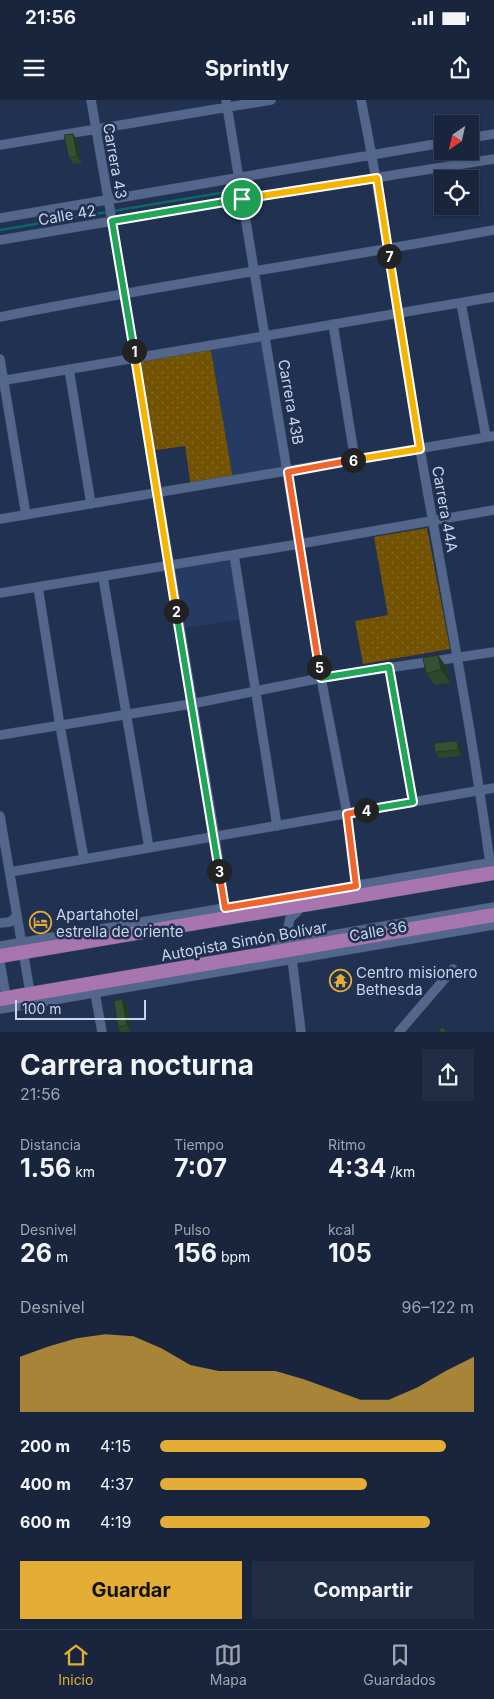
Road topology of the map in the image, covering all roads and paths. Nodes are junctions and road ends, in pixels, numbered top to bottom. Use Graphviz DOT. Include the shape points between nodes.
graph roads {
  1 [pos="91,100"];
  2 [pos="271,100"];
  3 [pos="361,100"];
  4 [pos="227,104"];
  5 [pos="95,128"];
  6 [pos="494,134"];
  7 [pos="479,136"];
  8 [pos="434,144"];
  9 [pos="0,145"];
  10 [pos="372,155"];
  11 [pos="494,159"];
  12 [pos="239,177"];
  13 [pos="377,178"];
  14 [pos="242,199"];
  15 [pos="108,202"];
  16 [pos="0,218"];
  17 [pos="112,220"];
  18 [pos="494,230"];
  19 [pos="0,240"];
  20 [pos="388,249"];
  21 [pos="255,272"];
  22 [pos="124,292"];
  23 [pos="494,297"];
  24 [pos="460,303"];
  25 [pos="399,313"];
  26 [pos="0,317"];
  27 [pos="334,324"];
  28 [pos="265,336"];
  29 [pos="135,358"];
  30 [pos="0,359"];
  31 [pos="69,369"];
  32 [pos="1,381"];
  33 [pos="490,437"];
  34 [pos="420,449"];
  35 [pos="355,460"];
  36 [pos="288,472"];
  37 [pos="157,492"];
  38 [pos="91,504"];
  39 [pos="494,510"];
  40 [pos="26,515"];
  41 [pos="0,520"];
  42 [pos="434,522"];
  43 [pos="299,544"];
  44 [pos="234,555"];
  45 [pos="169,566"];
  46 [pos="103,577"];
  47 [pos="38,587"];
  48 [pos="0,593"];
  49 [pos="494,652"];
  50 [pos="458,658"];
  51 [pos="389,667"];
  52 [pos="321,678"];
  53 [pos="256,690"];
  54 [pos="191,704"];
  55 [pos="126,715"];
  56 [pos="60,726"];
  57 [pos="0,735"];
  58 [pos="494,788"];
  59 [pos="478,791"];
  60 [pos="413,802"];
  61 [pos="347,814"];
  62 [pos="0,816"];
  63 [pos="277,826"];
  64 [pos="214,837"];
  65 [pos="149,848"];
  66 [pos="84,859"];
  67 [pos="493,866"];
  68 [pos="10,872"];
  69 [pos="494,880"];
  70 [pos="356,886"];
  71 [pos="494,907"];
  72 [pos="225,908"];
  73 [pos="297,912"];
  74 [pos="494,915"];
  75 [pos="17,916"];
  76 [pos="0,923"];
  77 [pos="494,925"];
  78 [pos="303,940"];
  79 [pos="0,946"];
  80 [pos="24,955"];
  81 [pos="292,959"];
  82 [pos="0,963"];
  83 [pos="193,966"];
  84 [pos="453,969"];
  85 [pos="214,973"];
  86 [pos="30,992"];
  87 [pos="95,993"];
  88 [pos="3,998"];
  89 [pos="102,1032"];
  90 [pos="301,1032"];
  91 [pos="399,1032"];
  1 -- 5 [label="street, Carrera 43"];
  2 -- 4 [label="street"];
  3 -- 10 [label="street, Carrera 44A"];
  4 -- 5 [label="street"];
  4 -- 12 [label="street, Carrera 43B"];
  5 -- 9 [label="street"];
  5 -- 15 [label="street, Carrera 43"];
  6 -- 7 [label="street"];
  8 -- 10 [label="street, Calle 42"];
  10 -- 12 [label="street, Calle 42"];
  10 -- 13 [label="street, Carrera 44A"];
  11 -- 13 [label="street, Calle 42"];
  12 -- 14 [label="street, Carrera 43B"];
  12 -- 15 [label="street, Calle 42"];
  13 -- 14 [label="street, Calle 42"];
  13 -- 20 [label="street, Carrera 44A"];
  14 -- 17 [label="street, Calle 42"];
  14 -- 21 [label="street, Carrera 43B"];
  15 -- 16 [label="street, Calle 42"];
  15 -- 17 [label="street, Carrera 43"];
  17 -- 19 [label="street, Calle 42"];
  17 -- 22 [label="street, Carrera 43"];
  18 -- 20 [label="street"];
  20 -- 21 [label="street"];
  20 -- 25 [label="street, Carrera 44A"];
  21 -- 22 [label="street"];
  21 -- 28 [label="street, Carrera 43B"];
  22 -- 26 [label="street"];
  22 -- 29 [label="street, Carrera 43"];
  23 -- 24 [label="street"];
  24 -- 25 [label="street"];
  24 -- 33 [label="street"];
  25 -- 27 [label="street"];
  25 -- 34 [label="street, Carrera 44A"];
  27 -- 28 [label="street"];
  27 -- 35 [label="street"];
  28 -- 29 [label="street"];
  28 -- 36 [label="street, Carrera 43B"];
  29 -- 31 [label="street"];
  29 -- 37 [label="street, Carrera 43"];
  30 -- 32 [label="street"];
  31 -- 32 [label="street"];
  31 -- 38 [label="street"];
  32 -- 40 [label="street"];
  33 -- 34 [label="street"];
  34 -- 35 [label="street"];
  34 -- 42 [label="street, Carrera 44A"];
  35 -- 36 [label="street"];
  36 -- 37 [label="street"];
  36 -- 43 [label="street, Carrera 43B"];
  37 -- 38 [label="street"];
  37 -- 45 [label="street, Carrera 43"];
  38 -- 40 [label="street"];
  39 -- 42 [label="street"];
  40 -- 41 [label="street"];
  42 -- 43 [label="street"];
  42 -- 50 [label="street, Carrera 44A"];
  43 -- 44 [label="street"];
  43 -- 52 [label="street, Carrera 43B"];
  44 -- 45 [label="street"];
  44 -- 53 [label="street"];
  45 -- 46 [label="street"];
  45 -- 54 [label="street, Carrera 43"];
  46 -- 47 [label="street"];
  46 -- 55 [label="street"];
  47 -- 48 [label="street"];
  47 -- 56 [label="street"];
  49 -- 50 [label="street"];
  50 -- 51 [label="street"];
  50 -- 59 [label="street, Carrera 44A"];
  51 -- 52 [label="street"];
  51 -- 60 [label="street"];
  52 -- 53 [label="street"];
  52 -- 61 [label="street, Carrera 43B"];
  53 -- 54 [label="street"];
  53 -- 63 [label="street"];
  54 -- 55 [label="street"];
  54 -- 64 [label="street, Carrera 43"];
  55 -- 56 [label="street"];
  55 -- 65 [label="street"];
  56 -- 57 [label="street"];
  56 -- 66 [label="street"];
  58 -- 59 [label="street"];
  59 -- 60 [label="street"];
  59 -- 67 [label="street, Carrera 44A"];
  60 -- 61 [label="street"];
  61 -- 63 [label="street"];
  61 -- 70 [label="street, Carrera 43B"];
  62 -- 68 [label="street"];
  63 -- 64 [label="street"];
  64 -- 65 [label="street"];
  64 -- 72 [label="street, Carrera 43"];
  65 -- 66 [label="street"];
  66 -- 68 [label="street"];
  67 -- 70 [label="street"];
  67 -- 80 [label="highway, Autopista Simón Bolívar"];
  68 -- 75 [label="street"];
  69 -- 73 [label="street"];
  70 -- 72 [label="street"];
  71 -- 78 [label="street"];
  72 -- 80 [label="street"];
  73 -- 78 [label="street" via="290,918 288,927 293,936"];
  73 -- 80 [label="street"];
  74 -- 83 [label="highway, Autopista Simón Bolívar"];
  75 -- 76 [label="street" via="10,922"];
  75 -- 80 [label="street"];
  77 -- 81 [label="street, Calle 36"];
  78 -- 86 [label="street"];
  79 -- 80 [label="street"];
  80 -- 82 [label="highway, Autopista Simón Bolívar"];
  80 -- 86 [label="street"];
  81 -- 85 [label="street, Calle 36"];
  81 -- 90 [label="street"];
  82 -- 88 [label="street"];
  83 -- 85 [label="highway"];
  83 -- 86 [label="highway, Autopista Simón Bolívar"];
  84 -- 91 [label="street"];
  85 -- 87 [label="street, Calle 36"];
  86 -- 87 [label="street, Calle 36"];
  86 -- 88 [label="highway, Autopista Simón Bolívar"];
  87 -- 89 [label="street"];
}
